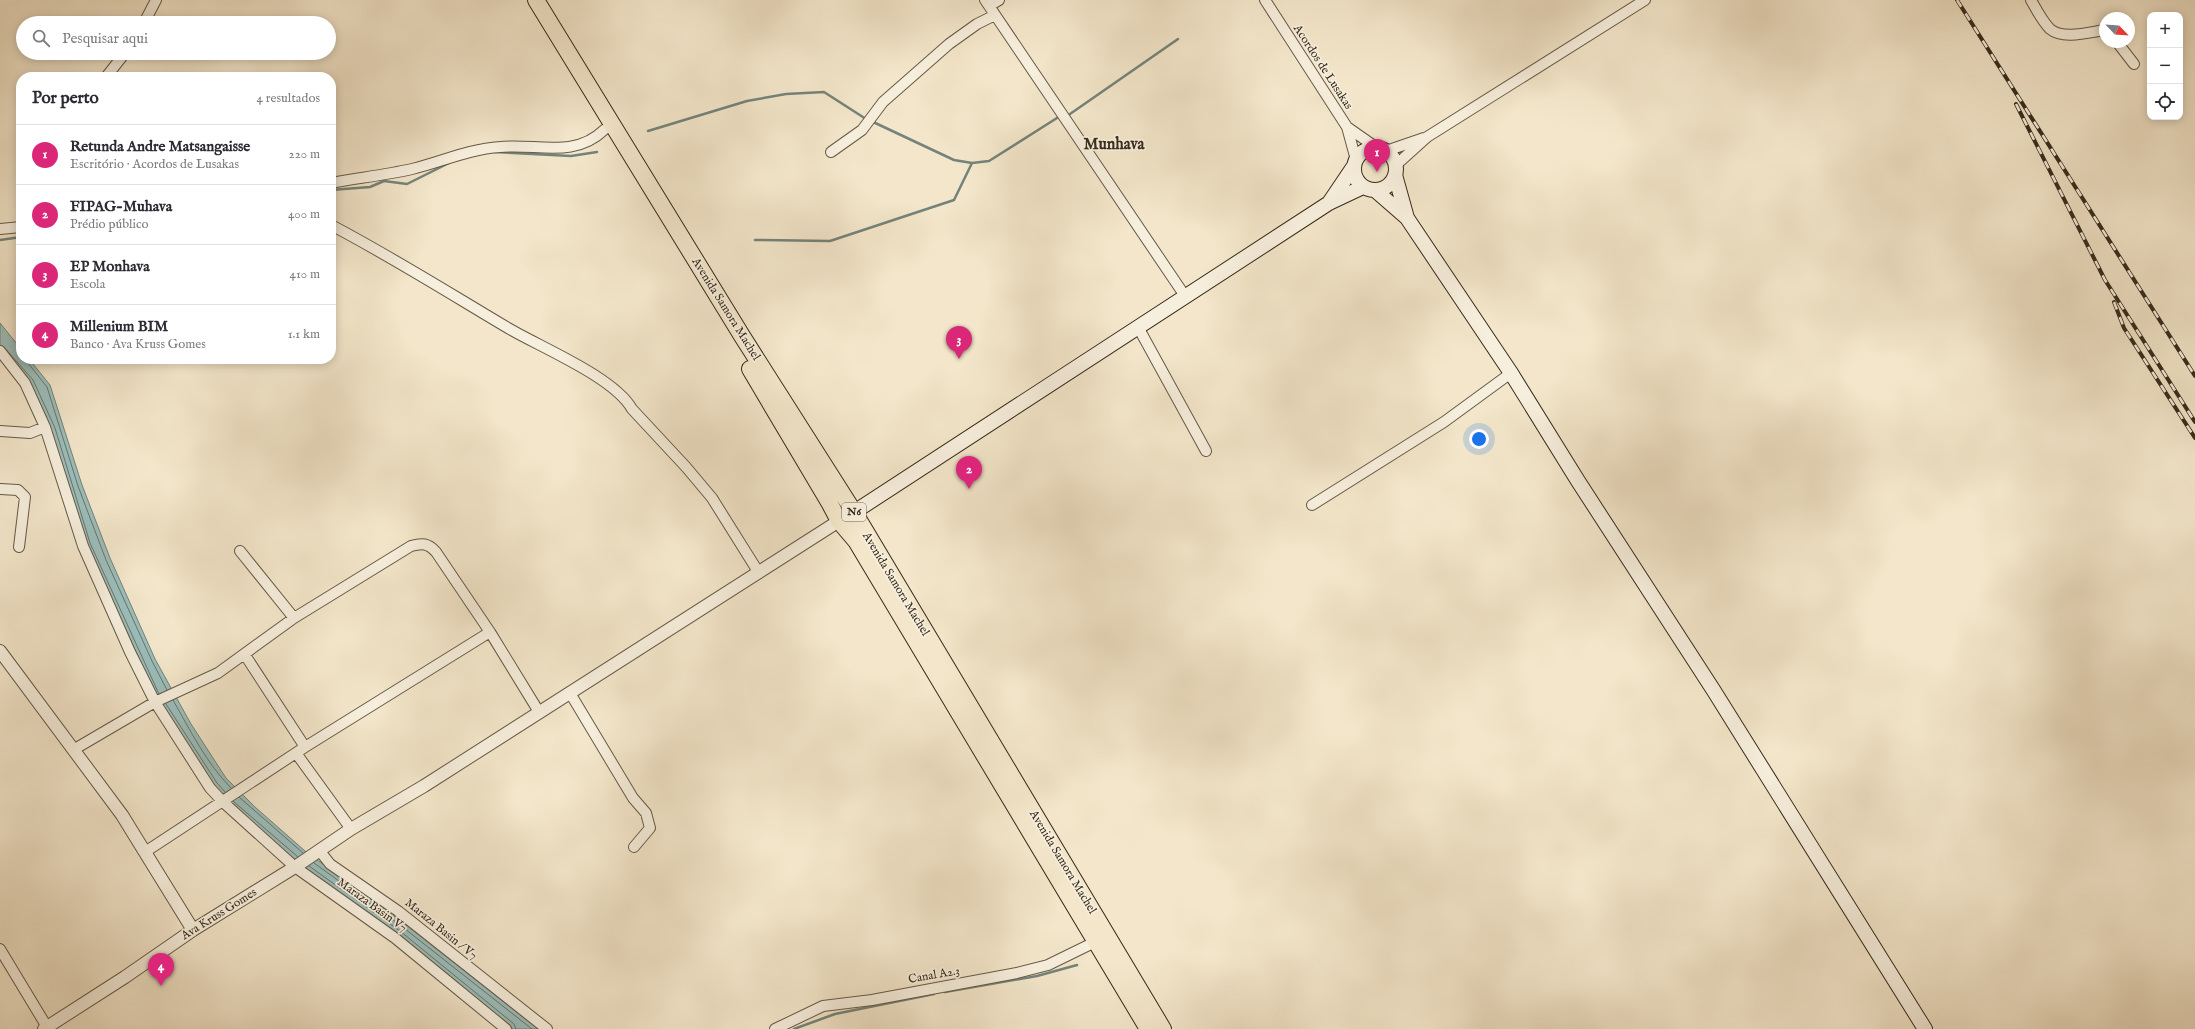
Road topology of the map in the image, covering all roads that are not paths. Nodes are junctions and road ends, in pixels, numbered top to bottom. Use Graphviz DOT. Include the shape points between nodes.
graph roads {
  1 [pos="156,0"];
  2 [pos="525,0"];
  3 [pos="536,0"];
  4 [pos="999,0"];
  5 [pos="1265,0"];
  6 [pos="1645,0"];
  7 [pos="2031,0"];
  8 [pos="990,7"];
  9 [pos="148,16"];
  10 [pos="2099,31"];
  11 [pos="2122,48"];
  12 [pos="119,60"];
  13 [pos="2134,64"];
  14 [pos="110,72"];
  15 [pos="1347,128"];
  16 [pos="604,130"];
  17 [pos="1427,136"];
  18 [pos="1381,149"];
  19 [pos="831,152"];
  20 [pos="1355,163"];
  21 [pos="1396,170"];
  22 [pos="336,182"];
  23 [pos="1370,189"];
  24 [pos="1329,203"];
  25 [pos="1407,218"];
  26 [pos="16,227"];
  27 [pos="336,228"];
  28 [pos="0,229"];
  29 [pos="1185,296"];
  30 [pos="1138,327"];
  31 [pos="0,351"];
  32 [pos="1511,373"];
  33 [pos="45,427"];
  34 [pos="0,431"];
  35 [pos="1206,451"];
  36 [pos="0,489"];
  37 [pos="1312,505"];
  38 [pos="854,512"];
  39 [pos="839,521"];
  40 [pos="19,547"];
  41 [pos="240,551"];
  42 [pos="758,573"];
  43 [pos="294,618"];
  44 [pos="490,632"];
  45 [pos="0,650"];
  46 [pos="245,655"];
  47 [pos="570,693"];
  48 [pos="155,702"];
  49 [pos="539,712"];
  50 [pos="305,747"];
  51 [pos="73,750"];
  52 [pos="296,753"];
  53 [pos="223,802"];
  54 [pos="351,829"];
  55 [pos="634,847"];
  56 [pos="319,850"];
  57 [pos="145,852"];
  58 [pos="295,867"];
  59 [pos="193,930"];
  60 [pos="1095,942"];
  61 [pos="0,949"];
  62 [pos="46,1028"];
  63 [pos="506,1029"];
  64 [pos="547,1029"];
  65 [pos="775,1029"];
  66 [pos="1148,1029"];
  67 [pos="1163,1029"];
  68 [pos="1925,1029"];
  1 -- 9 [label="street"];
  2 -- 16 [label="highway, Avenida Samora Machel / N6"];
  3 -- 38 [label="highway, Avenida Samora Machel / N6"];
  4 -- 8 [label="street"];
  5 -- 15 [label="street, Acordos de Lusakas"];
  6 -- 17 [label="street"];
  7 -- 10 [label="street" via="2050,29 2058,33"];
  8 -- 19 [label="street" via="977,24 949,44 883,102 862,130"];
  8 -- 29 [label="street"];
  11 -- 13 [label="street"];
  12 -- 14 [label="street"];
  15 -- 18 [label="street"];
  15 -- 20 [label="street"];
  16 -- 22 [label="street" via="594,140 556,149 501,146 470,151 412,169"];
  16 -- 39 [label="highway, Avenida Samora Machel / N6" via="787,430"];
  17 -- 18 [label="street"];
  17 -- 21 [label="street"];
  18 -- 20 [label="main road" via="1365,151"];
  18 -- 21 [label="main road" via="1392,157"];
  20 -- 23 [label="main road" via="1357,180"];
  20 -- 24 [label="main road"];
  21 -- 23 [label="main road" via="1388,186"];
  21 -- 25 [label="main road"];
  23 -- 24 [label="main road"];
  23 -- 25 [label="main road"];
  24 -- 29 [label="main road"];
  25 -- 32 [label="main road"];
  26 -- 28 [label="street"];
  27 -- 42 [label="street" via="381,251 509,329 610,386 627,400 632,409 712,498"];
  29 -- 30 [label="main road"];
  30 -- 35 [label="street"];
  30 -- 38 [label="main road"];
  31 -- 33 [label="street, Maraza Basin V7" via="25,383"];
  32 -- 37 [label="street" via="1444,422"];
  32 -- 68 [label="main road"];
  33 -- 34 [label="street" via="30,433"];
  33 -- 48 [label="street, Maraza Basin V7" via="83,546"];
  36 -- 40 [label="street" via="18,490 25,497"];
  38 -- 39 [label="main road"];
  38 -- 67 [label="highway, Avenida Samora Machel / N6"];
  39 -- 42 [label="street, Ava Kruss Gomes"];
  39 -- 60 [label="highway, Avenida Samora Machel / N6" via="856,541"];
  41 -- 43 [label="street"];
  42 -- 47 [label="street, Ava Kruss Gomes"];
  43 -- 44 [label="street" via="411,546 420,543 430,545 436,552"];
  43 -- 46 [label="street"];
  44 -- 49 [label="street"];
  44 -- 50 [label="street"];
  45 -- 51 [label="street"];
  46 -- 48 [label="street" via="218,673"];
  46 -- 50 [label="street"];
  47 -- 49 [label="street, Ava Kruss Gomes"];
  47 -- 55 [label="street" via="633,798 646,813 650,828"];
  48 -- 51 [label="street"];
  48 -- 53 [label="street, Maraza Basin V7" via="210,788"];
  49 -- 54 [label="street, Ava Kruss Gomes" via="424,786"];
  50 -- 52 [label="street"];
  51 -- 57 [label="street" via="89,768"];
  52 -- 53 [label="street"];
  52 -- 54 [label="street"];
  53 -- 57 [label="street"];
  53 -- 58 [label="street, Maraza Basin V7"];
  54 -- 56 [label="street, Ava Kruss Gomes"];
  56 -- 58 [label="street, Ava Kruss Gomes"];
  56 -- 64 [label="street, Maraza Basin / V7" via="330,864 398,911"];
  57 -- 59 [label="street"];
  58 -- 59 [label="street, Ava Kruss Gomes"];
  58 -- 63 [label="street, Maraza Basin V7" via="395,938"];
  59 -- 62 [label="street, Ava Kruss Gomes"];
  60 -- 65 [label="street, Canal A2.3" via="1048,965 872,1000 823,1006"];
  60 -- 66 [label="highway, Avenida Samora Machel / N6"];
  61 -- 62 [label="street"];
}
